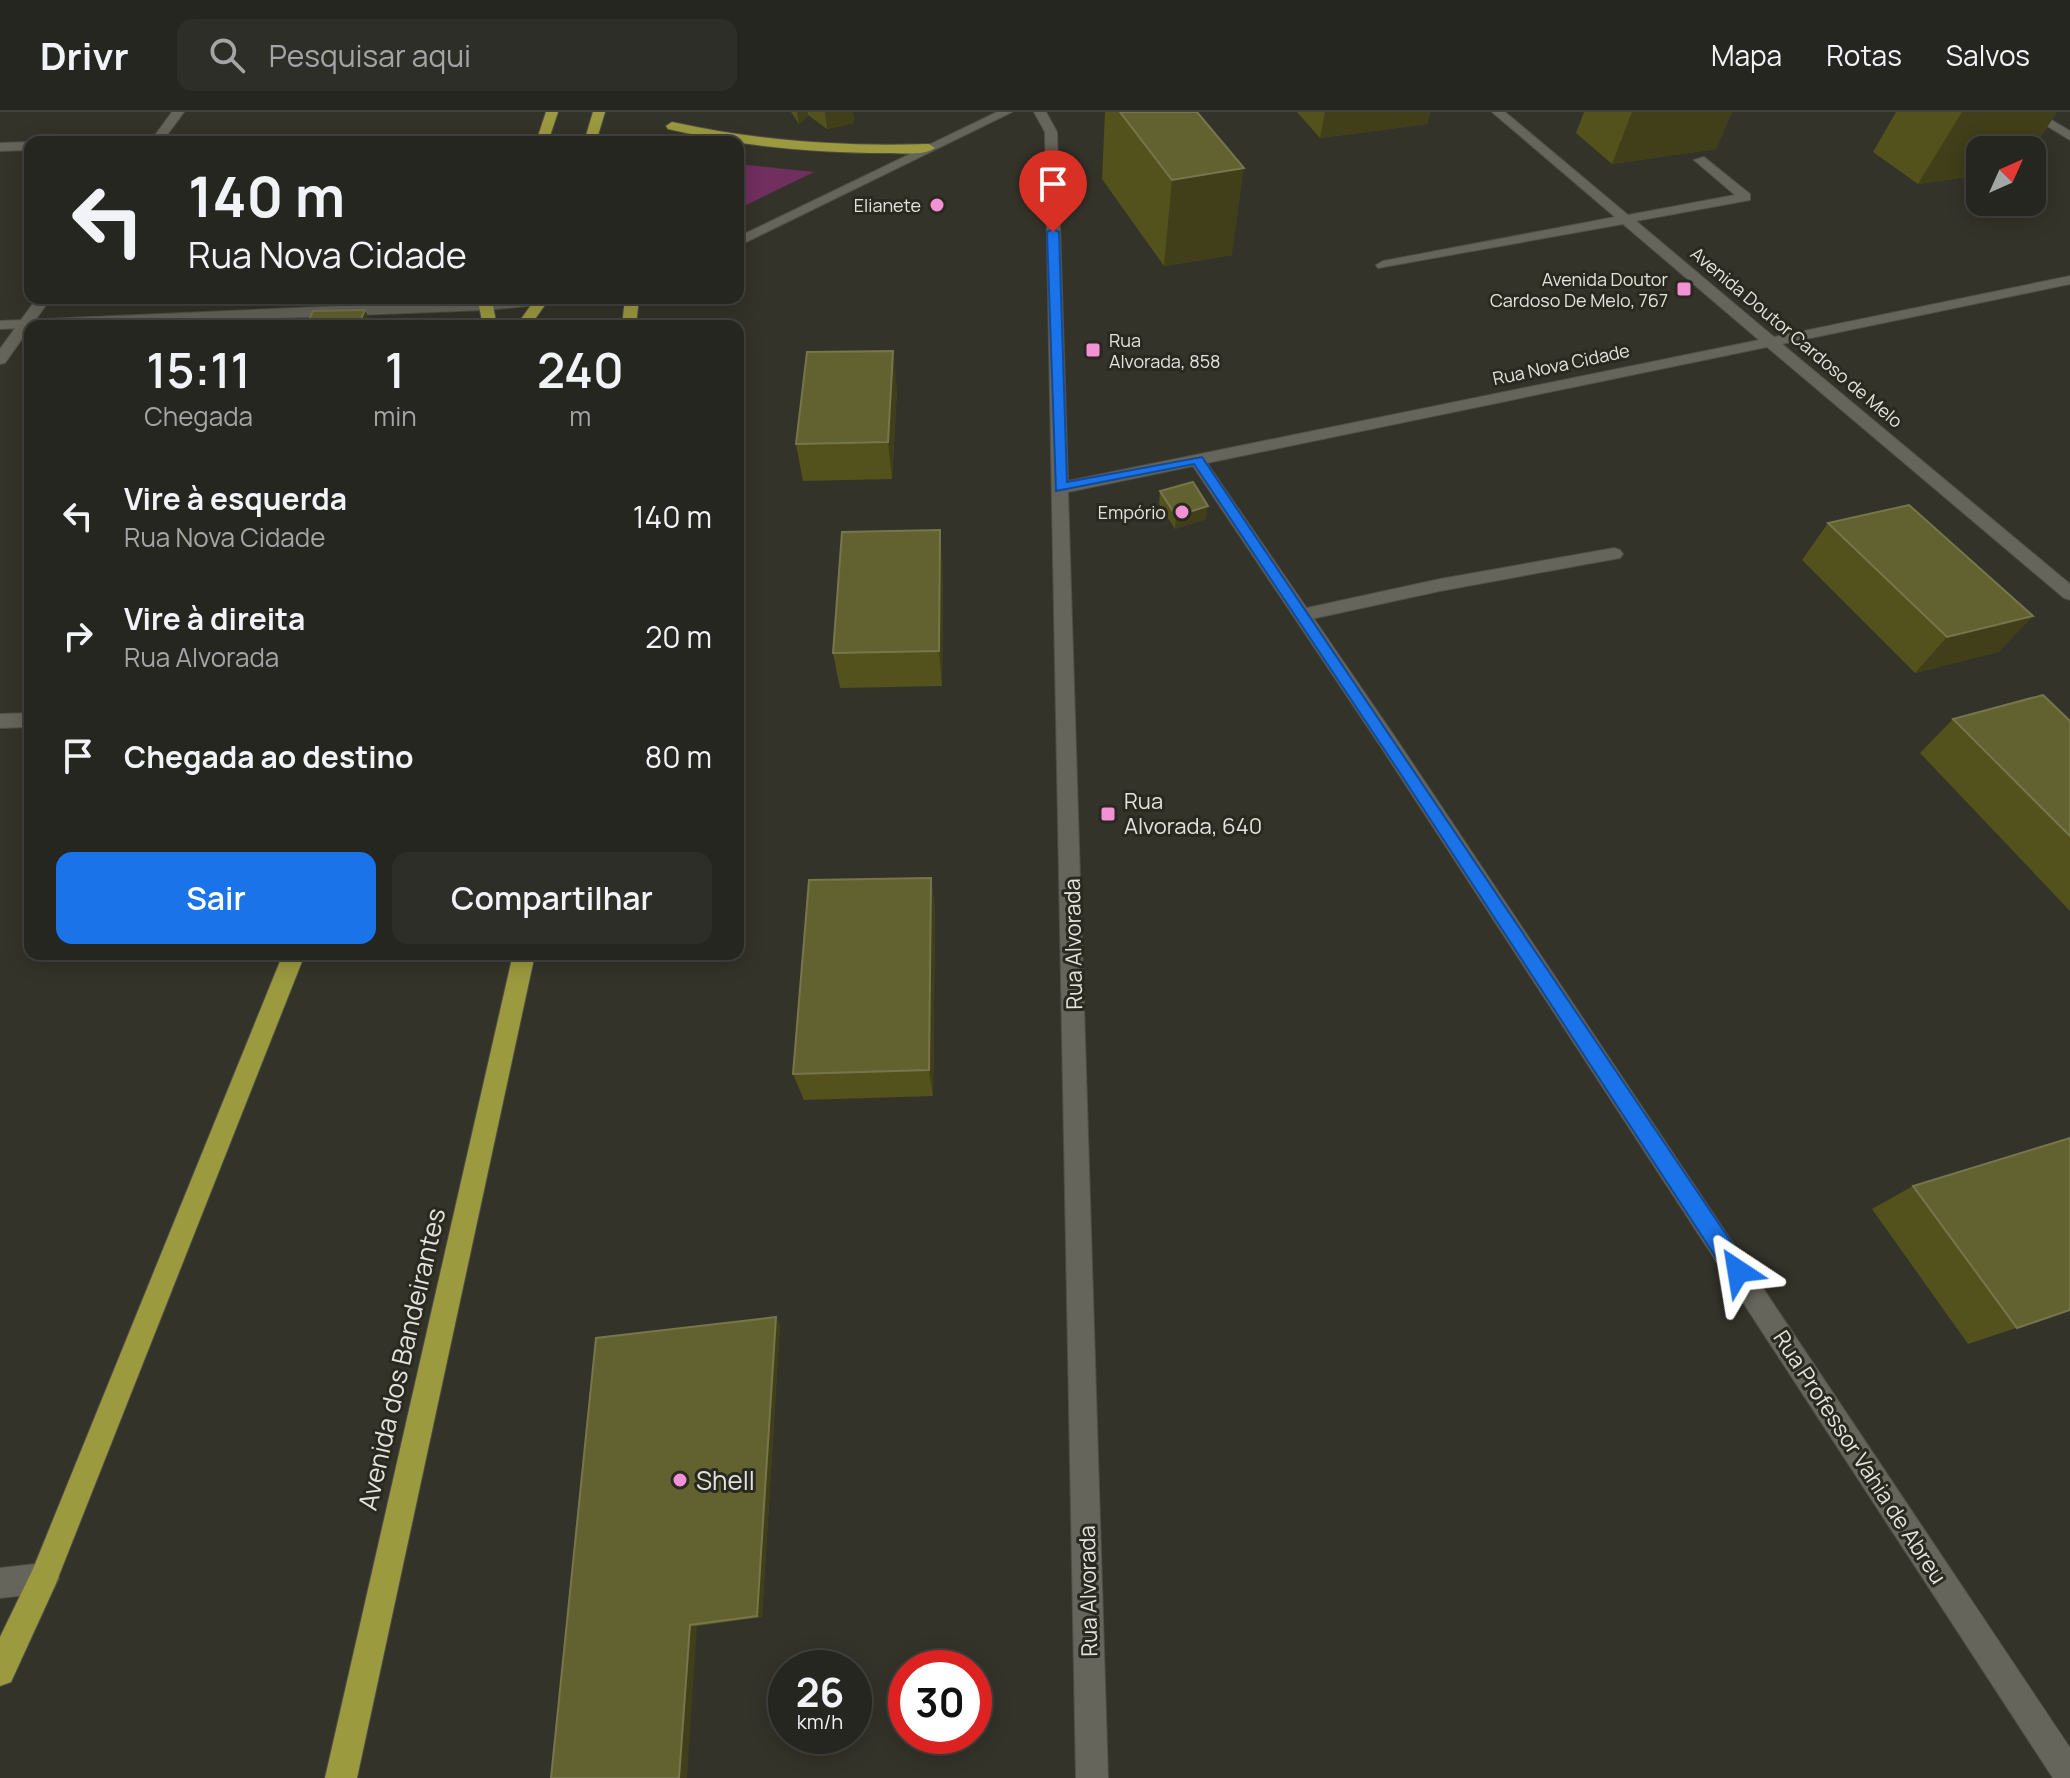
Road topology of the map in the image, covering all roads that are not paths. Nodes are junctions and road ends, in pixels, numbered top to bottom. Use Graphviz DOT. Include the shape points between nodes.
graph roads {
  1 [pos="178,112"];
  2 [pos="552,112"];
  3 [pos="599,112"];
  4 [pos="1006,112"];
  5 [pos="1040,112"];
  6 [pos="1498,112"];
  7 [pos="2030,112"];
  8 [pos="676,117"];
  9 [pos="160,136"];
  10 [pos="544,136"];
  11 [pos="592,136"];
  12 [pos="727,136"];
  13 [pos="2070,136"];
  14 [pos="744,141"];
  15 [pos="24,146"];
  16 [pos="0,147"];
  17 [pos="929,148"];
  18 [pos="1700,160"];
  19 [pos="1626,220"];
  20 [pos="744,239"];
  21 [pos="1383,265"];
  22 [pos="2070,280"];
  23 [pos="445,304"];
  24 [pos="110,320"];
  25 [pos="24,324"];
  26 [pos="0,325"];
  27 [pos="24,327"];
  28 [pos="1771,341"];
  29 [pos="0,360"];
  30 [pos="1197,460"];
  31 [pos="1061,488"];
  32 [pos="1614,554"];
  33 [pos="2070,594"];
  34 [pos="1302,615"];
  35 [pos="24,720"];
  36 [pos="0,721"];
  37 [pos="292,960"];
  38 [pos="523,960"];
  39 [pos="44,1578"];
  40 [pos="0,1583"];
  41 [pos="0,1671"];
  42 [pos="2070,1776"];
  43 [pos="341,1778"];
  44 [pos="1092,1778"];
  1 -- 9 [label="street"];
  2 -- 10 [label="highway"];
  3 -- 11 [label="highway"];
  4 -- 17 [label="street"];
  5 -- 31 [label="street, Rua Alvorada" via="1051,132"];
  6 -- 19 [label="street, Avenida Doutor Cardoso de Melo"];
  7 -- 13 [label="street"];
  8 -- 12 [label="highway"];
  14 -- 17 [label="highway" via="822,150"];
  15 -- 16 [label="street"];
  17 -- 20 [label="street"];
  18 -- 19 [label="street" via="1745,197"];
  19 -- 21 [label="street"];
  19 -- 28 [label="street, Avenida Doutor Cardoso de Melo"];
  22 -- 28 [label="street, Rua Nova Cidade"];
  23 -- 24 [label="street"];
  25 -- 26 [label="street"];
  27 -- 29 [label="street"];
  28 -- 30 [label="street, Rua Nova Cidade"];
  28 -- 33 [label="street, Avenida Doutor Cardoso de Melo"];
  30 -- 31 [label="street, Rua Nova Cidade"];
  30 -- 34 [label="street, Rua Professor Vahia de Abreu"];
  31 -- 44 [label="street, Rua Alvorada"];
  32 -- 34 [label="street"];
  34 -- 42 [label="street, Rua Professor Vahia de Abreu"];
  35 -- 36 [label="street"];
  37 -- 39 [label="highway"];
  38 -- 43 [label="highway, Avenida dos Bandeirantes"];
  39 -- 40 [label="street"];
  39 -- 41 [label="highway"];
}
